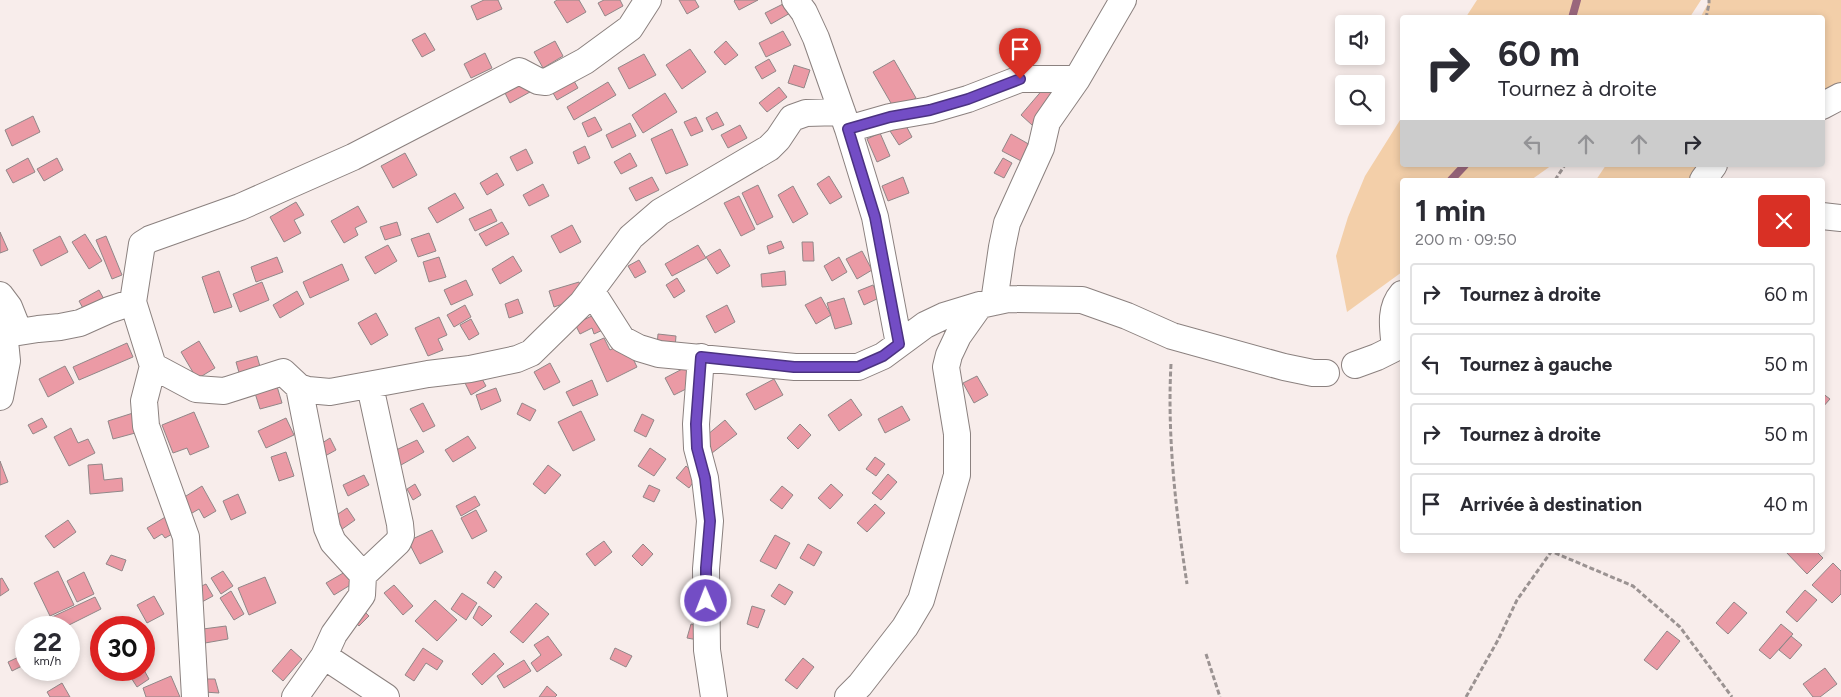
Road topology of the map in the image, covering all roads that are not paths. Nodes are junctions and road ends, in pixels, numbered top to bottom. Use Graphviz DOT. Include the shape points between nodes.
graph roads {
  1 [pos="648,0"];
  2 [pos="795,0"];
  3 [pos="1123,0"];
  4 [pos="1077,79"];
  5 [pos="1841,96"];
  6 [pos="1825,104"];
  7 [pos="845,121"];
  8 [pos="1713,167"];
  9 [pos="1705,178"];
  10 [pos="1825,216"];
  11 [pos="1841,218"];
  12 [pos="592,292"];
  13 [pos="0,295"];
  14 [pos="1400,297"];
  15 [pos="133,302"];
  16 [pos="987,303"];
  17 [pos="8,331"];
  18 [pos="899,344"];
  19 [pos="701,357"];
  20 [pos="1355,365"];
  21 [pos="153,366"];
  22 [pos="1326,373"];
  23 [pos="370,386"];
  24 [pos="299,387"];
  25 [pos="0,397"];
  26 [pos="363,575"];
  27 [pos="324,656"];
  28 [pos="194,697"];
  29 [pos="295,697"];
  30 [pos="386,697"];
  31 [pos="714,697"];
  32 [pos="848,697"];
  1 -- 15 [label="street" via="630,28 585,62 546,82 519,71 353,157 240,207 150,238 142,244"];
  2 -- 7 [label="street" via="816,38"];
  3 -- 4 [label="street"];
  4 -- 7 [label="street" via="1020,79 930,110"];
  4 -- 16 [label="street" via="1047,122 1038,155 1007,223"];
  5 -- 6 [label="street"];
  7 -- 12 [label="street" via="806,113 792,118 769,148 660,212 631,237"];
  7 -- 18 [label="street" via="875,217"];
  8 -- 9 [label="street"];
  10 -- 11 [label="street"];
  12 -- 19 [label="street" via="622,339 630,345 659,354"];
  12 -- 23 [label="street" via="547,339 531,353 517,359"];
  13 -- 17 [label="street" via="9,307"];
  14 -- 20 [label="street" via="1393,312 1395,348"];
  15 -- 17 [label="street" via="80,322"];
  15 -- 21 [label="street"];
  16 -- 18 [label="street" via="944,316"];
  16 -- 22 [label="street" via="1008,299 1082,300 1172,336 1284,367"];
  16 -- 32 [label="street" via="958,336 946,367 957,434 957,474 921,600 905,627"];
  17 -- 25 [label="street" via="7,361"];
  18 -- 19 [label="street" via="883,356 858,367 794,367"];
  19 -- 31 [label="street" via="696,424 710,521 706,568 707,650"];
  21 -- 24 [label="street" via="196,389 224,391 283,372"];
  21 -- 28 [label="street" via="144,401 146,426 186,537"];
  23 -- 24 [label="street" via="330,392"];
  23 -- 26 [label="street" via="400,535 398,542"];
  24 -- 26 [label="street" via="327,528 333,542"];
  26 -- 27 [label="street" via="362,595 334,634"];
  27 -- 29 [label="street"];
  27 -- 30 [label="street"];
}
